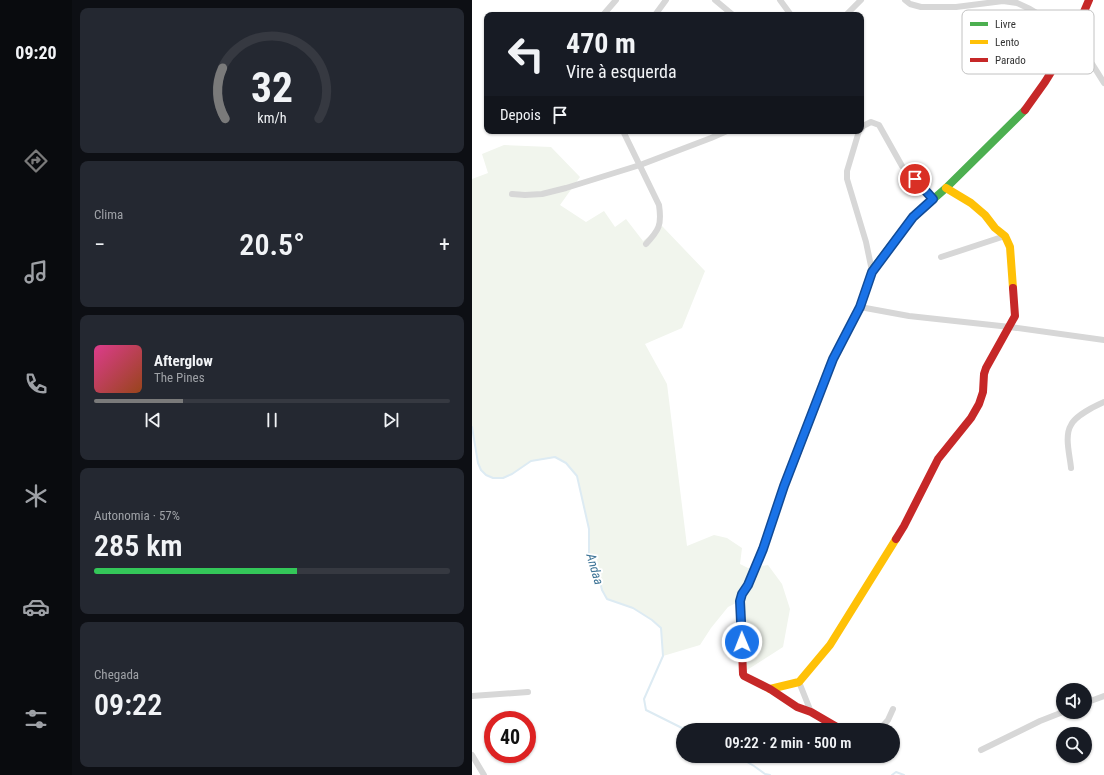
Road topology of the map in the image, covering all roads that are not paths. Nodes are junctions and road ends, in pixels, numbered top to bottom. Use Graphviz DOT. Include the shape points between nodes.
graph roads {
  1 [pos="616,0"];
  2 [pos="666,0"];
  3 [pos="715,0"];
  4 [pos="780,0"];
  5 [pos="861,0"];
  6 [pos="905,0"];
  7 [pos="1089,0"];
  8 [pos="1033,10"];
  9 [pos="1085,10"];
  10 [pos="606,12"];
  11 [pos="657,12"];
  12 [pos="730,12"];
  13 [pos="789,12"];
  14 [pos="849,12"];
  15 [pos="1094,67"];
  16 [pos="1050,74"];
  17 [pos="1104,83"];
  18 [pos="864,126"];
  19 [pos="625,134"];
  20 [pos="720,134"];
  21 [pos="859,134"];
  22 [pos="640,164"];
  23 [pos="946,188"];
  24 [pos="512,194"];
  25 [pos="933,199"];
  26 [pos="1006,236"];
  27 [pos="646,244"];
  28 [pos="941,257"];
  29 [pos="872,272"];
  30 [pos="860,307"];
  31 [pos="1010,327"];
  32 [pos="1104,340"];
  33 [pos="1104,402"];
  34 [pos="1072,468"];
  35 [pos="799,682"];
  36 [pos="770,689"];
  37 [pos="528,692"];
  38 [pos="472,696"];
  39 [pos="1104,696"];
  40 [pos="1092,700"];
  41 [pos="894,709"];
  42 [pos="811,712"];
  43 [pos="1056,714"];
  44 [pos="830,723"];
  45 [pos="885,723"];
  46 [pos="981,750"];
  47 [pos="472,755"];
  48 [pos="484,775"];
  1 -- 10 [label="street"];
  2 -- 11 [label="street"];
  3 -- 12 [label="street"];
  4 -- 13 [label="street"];
  5 -- 14 [label="street"];
  6 -- 8 [label="street" via="921,7 956,7 1003,0"];
  7 -- 9 [label="street"];
  15 -- 17 [label="street"];
  16 -- 23 [label="street" via="1022,114"];
  18 -- 25 [label="street" via="871,122 879,125 902,166"];
  19 -- 22 [label="street"];
  20 -- 22 [label="street"];
  21 -- 29 [label="street" via="846,179 866,242"];
  22 -- 24 [label="street" via="542,194"];
  22 -- 27 [label="street" via="659,205 661,217 660,227"];
  23 -- 25 [label="street"];
  23 -- 26 [label="street" via="971,203"];
  25 -- 29 [label="street" via="913,217"];
  26 -- 28 [label="street"];
  26 -- 31 [label="street" via="1012,258 1015,311"];
  29 -- 30 [label="street"];
  30 -- 31 [label="street" via="909,316"];
  30 -- 36 [label="street" via="833,359 784,486 763,549 740,601 743,674"];
  31 -- 32 [label="street"];
  31 -- 35 [label="street" via="986,368 983,392 971,418 938,459 904,526 830,645"];
  33 -- 34 [label="street" via="1070,425 1068,438"];
  35 -- 36 [label="street"];
  35 -- 42 [label="street"];
  36 -- 42 [label="street" via="797,707"];
  37 -- 38 [label="street"];
  39 -- 40 [label="street"];
  41 -- 45 [label="street"];
  42 -- 44 [label="street"];
  43 -- 46 [label="street"];
  47 -- 48 [label="street"];
}
